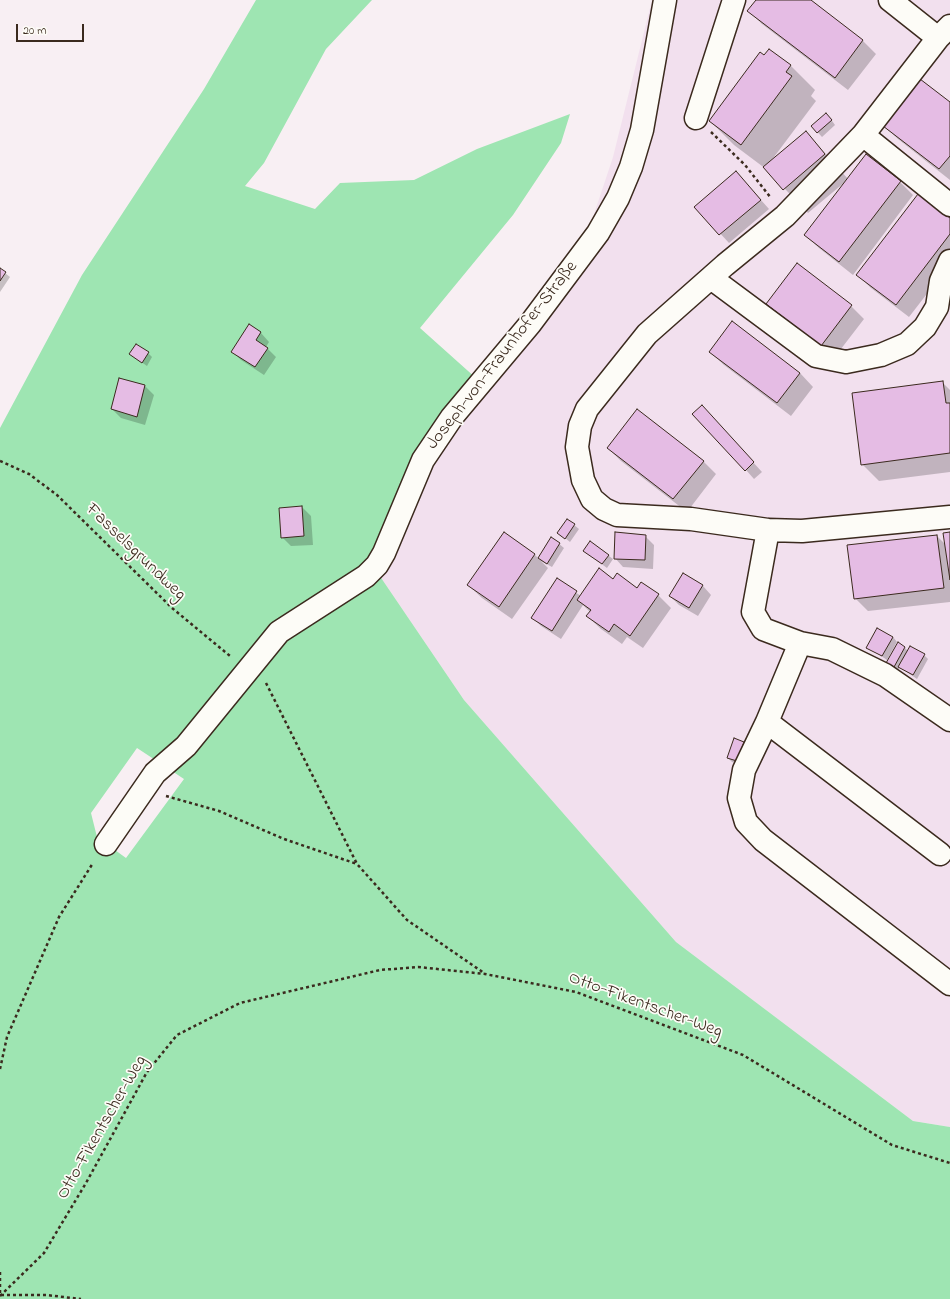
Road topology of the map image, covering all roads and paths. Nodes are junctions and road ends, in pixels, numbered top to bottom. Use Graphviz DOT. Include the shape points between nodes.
graph roads {
  1 [pos="666,0"];
  2 [pos="734,0"];
  3 [pos="890,0"];
  4 [pos="944,32"];
  5 [pos="696,118"];
  6 [pos="863,135"];
  7 [pos="950,205"];
  8 [pos="785,216"];
  9 [pos="950,261"];
  10 [pos="711,278"];
  11 [pos="0,461"];
  12 [pos="950,517"];
  13 [pos="768,530"];
  14 [pos="800,643"];
  15 [pos="248,670"];
  16 [pos="950,720"];
  17 [pos="767,722"];
  18 [pos="170,797"];
  19 [pos="100,853"];
  20 [pos="940,854"];
  21 [pos="357,864"];
  22 [pos="485,974"];
  23 [pos="950,984"];
  24 [pos="0,1069"];
  25 [pos="950,1163"];
  26 [pos="0,1272"];
  27 [pos="0,1295"];
  28 [pos="81,1299"];
  1 -- 15 [label="street, Joseph-von-Fraunhofer-Straße" via="642,130 618,198 598,232 530,324 452,417 423,460 377,565 366,576 279,632"];
  2 -- 5 [label="street"];
  3 -- 4 [label="street"];
  4 -- 6 [label="street"];
  5 -- 8 [label="path" via="745,165"];
  6 -- 7 [label="street"];
  6 -- 8 [label="street"];
  8 -- 10 [label="street"];
  9 -- 10 [label="street" via="941,281 936,307 925,327 907,344 881,355 846,362 816,356"];
  10 -- 13 [label="street" via="647,334 587,409 580,426 577,447 583,480 592,498 604,510 617,515 691,519"];
  11 -- 15 [label="path, Fasselsgrundweg" via="29,474 57,495 172,608"];
  12 -- 13 [label="street" via="802,531"];
  13 -- 14 [label="street" via="752,612 763,629"];
  14 -- 16 [label="street" via="832,649 885,675"];
  14 -- 17 [label="street"];
  15 -- 19 [label="street, Joseph-von-Fraunhofer-Straße" via="186,746 155,773"];
  15 -- 21 [label="path, Fasselsgrundweg" via="264,679"];
  17 -- 20 [label="street"];
  17 -- 23 [label="street" via="744,770 739,798 746,822 763,840"];
  18 -- 21 [label="path" via="219,811 284,839"];
  19 -- 24 [label="path" via="59,917 7,1037"];
  21 -- 22 [label="path" via="407,920"];
  22 -- 25 [label="path, Otto-Fikentscher-Weg" via="576,992 743,1055 892,1145"];
  22 -- 27 [label="path, Otto-Fikentscher-Weg" via="418,967 380,970 240,1003 177,1035 147,1072 44,1253"];
  26 -- 27 [label="path"];
  27 -- 28 [label="path" via="46,1295"];
}
